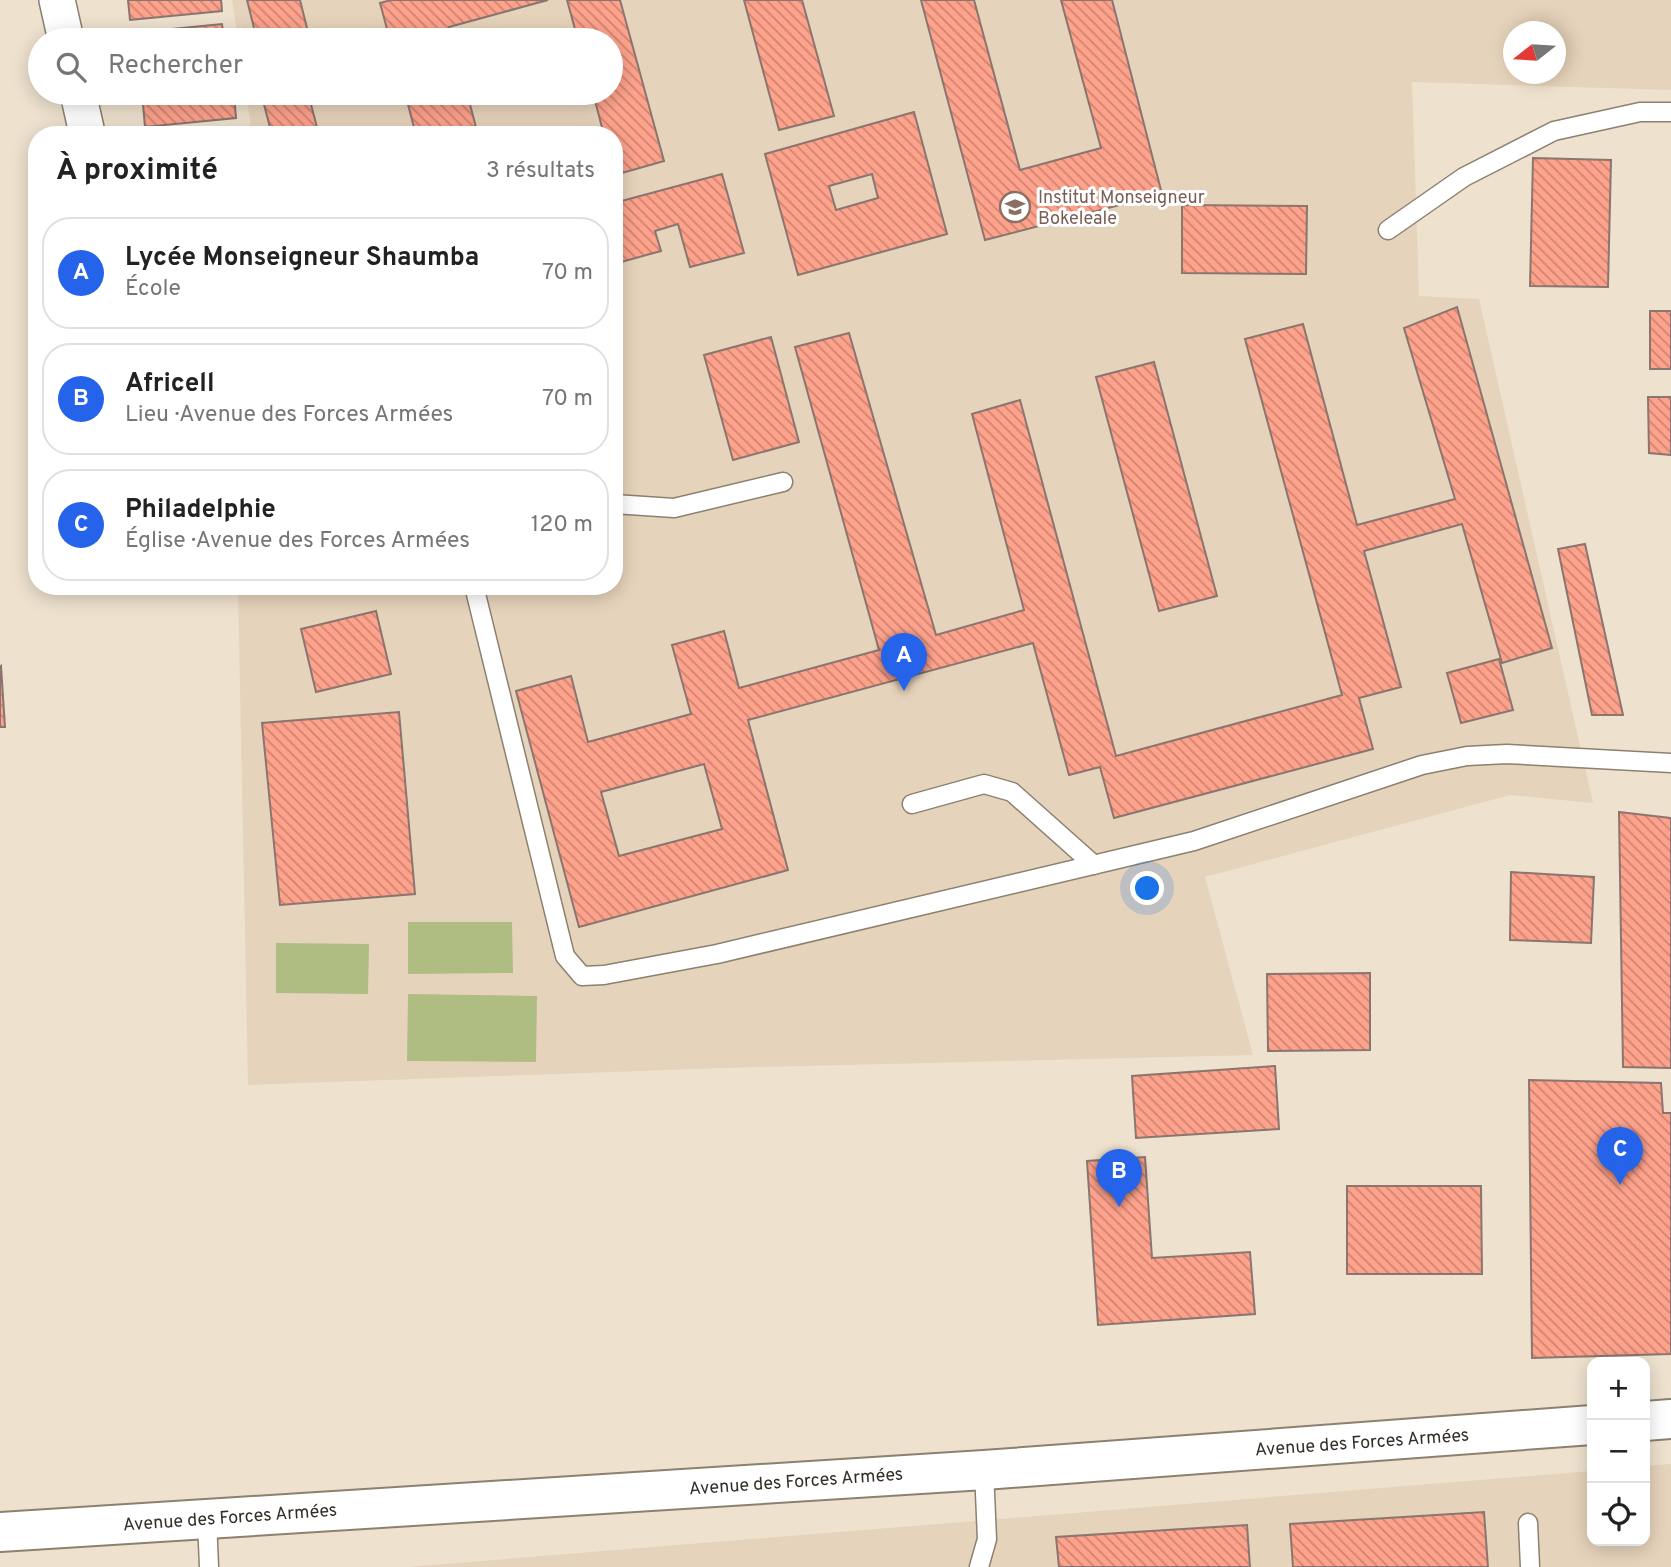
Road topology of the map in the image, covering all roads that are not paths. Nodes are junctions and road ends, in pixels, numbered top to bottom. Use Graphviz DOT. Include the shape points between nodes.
graph roads {
  1 [pos="57,0"];
  2 [pos="63,28"];
  3 [pos="81,105"];
  4 [pos="1671,111"];
  5 [pos="85,126"];
  6 [pos="1388,230"];
  7 [pos="783,482"];
  8 [pos="623,505"];
  9 [pos="476,595"];
  10 [pos="1671,763"];
  11 [pos="912,804"];
  12 [pos="1094,865"];
  13 [pos="1671,1419"];
  14 [pos="1650,1421"];
  15 [pos="1587,1425"];
  16 [pos="984,1470"];
  17 [pos="208,1519"];
  18 [pos="1528,1523"];
  19 [pos="0,1532"];
  20 [pos="209,1567"];
  21 [pos="979,1567"];
  22 [pos="1530,1567"];
  1 -- 2 [label="street"];
  3 -- 5 [label="street"];
  4 -- 6 [label="lane" via="1640,112 1554,131 1464,177"];
  7 -- 8 [label="lane" via="674,508"];
  9 -- 12 [label="lane" via="565,956 582,976 717,954"];
  10 -- 12 [label="lane" via="1467,756 1422,765 1194,841"];
  11 -- 12 [label="lane" via="984,784 1012,792"];
  13 -- 14 [label="street"];
  15 -- 16 [label="street, Avenue des Forces Armées"];
  16 -- 17 [label="street, Avenue des Forces Armées"];
  16 -- 21 [label="lane" via="987,1539"];
  17 -- 19 [label="street, Avenue des Forces Armées"];
  17 -- 20 [label="lane"];
  18 -- 22 [label="lane"];
}
